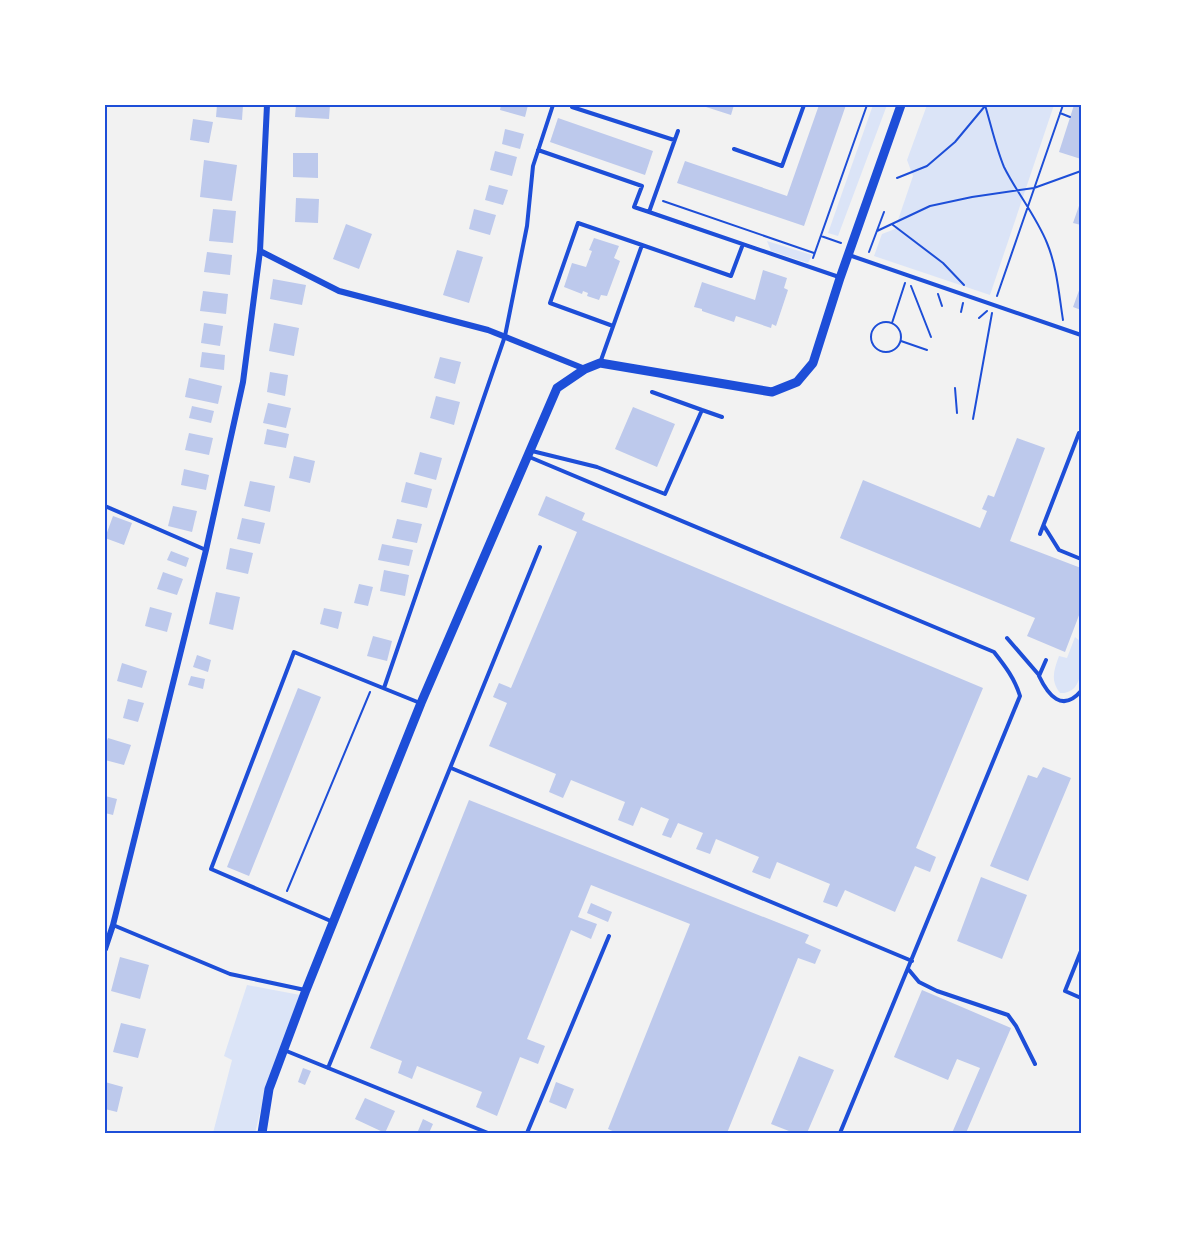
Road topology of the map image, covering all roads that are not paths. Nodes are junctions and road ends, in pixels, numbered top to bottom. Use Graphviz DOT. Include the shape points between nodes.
graph roads {
  1 [pos="267,105"];
  2 [pos="553,105"];
  3 [pos="804,105"];
  4 [pos="901,105"];
  5 [pos="572,106"];
  6 [pos="678,131"];
  7 [pos="674,140"];
  8 [pos="734,149"];
  9 [pos="538,150"];
  10 [pos="649,212"];
  11 [pos="743,244"];
  12 [pos="642,245"];
  13 [pos="260,251"];
  14 [pos="848,255"];
  15 [pos="840,278"];
  16 [pos="614,326"];
  17 [pos="1081,335"];
  18 [pos="505,336"];
  19 [pos="600,363"];
  20 [pos="585,369"];
  21 [pos="652,392"];
  22 [pos="702,410"];
  23 [pos="722,417"];
  24 [pos="1081,428"];
  25 [pos="1080,434"];
  26 [pos="527,453"];
  27 [pos="105,506"];
  28 [pos="1044,525"];
  29 [pos="1040,534"];
  30 [pos="540,548"];
  31 [pos="206,550"];
  32 [pos="1081,559"];
  33 [pos="1007,638"];
  34 [pos="1046,660"];
  35 [pos="1040,676"];
  36 [pos="384,688"];
  37 [pos="1081,691"];
  38 [pos="421,703"];
  39 [pos="451,768"];
  40 [pos="335,922"];
  41 [pos="113,925"];
  42 [pos="609,936"];
  43 [pos="105,949"];
  44 [pos="1081,951"];
  45 [pos="912,961"];
  46 [pos="909,969"];
  47 [pos="306,990"];
  48 [pos="1081,998"];
  49 [pos="284,1050"];
  50 [pos="1035,1064"];
  51 [pos="328,1068"];
  52 [pos="262,1133"];
  53 [pos="488,1133"];
  54 [pos="527,1133"];
  55 [pos="840,1133"];
  1 -- 13 [label="street"];
  2 -- 9 [label="lane"];
  3 -- 8 [label="lane" via="782,166"];
  4 -- 14 [label="street"];
  5 -- 7 [label="lane"];
  6 -- 7 [label="lane"];
  7 -- 10 [label="lane"];
  9 -- 10 [label="lane" via="642,186 634,207"];
  9 -- 18 [label="lane"];
  10 -- 11 [label="lane"];
  11 -- 12 [label="lane" via="731,276"];
  11 -- 15 [label="lane"];
  12 -- 16 [label="lane"];
  12 -- 16 [label="lane" via="578,223 550,303"];
  13 -- 18 [label="street" via="339,291"];
  13 -- 31 [label="street" via="243,382"];
  14 -- 15 [label="street"];
  14 -- 17 [label="lane"];
  15 -- 19 [label="street" via="813,363 797,382 772,392"];
  16 -- 19 [label="lane"];
  18 -- 20 [label="street"];
  18 -- 36 [label="lane"];
  19 -- 20 [label="street"];
  20 -- 26 [label="street" via="557,388"];
  21 -- 22 [label="lane"];
  22 -- 23 [label="lane"];
  22 -- 26 [label="lane" via="665,494 597,467"];
  24 -- 25 [label="lane"];
  25 -- 28 [label="lane"];
  26 -- 38 [label="street"];
  26 -- 45 [label="lane" via="994,652 1001,661 1020,696"];
  27 -- 31 [label="lane"];
  28 -- 29 [label="lane"];
  28 -- 32 [label="lane" via="1059,550"];
  30 -- 39 [label="lane"];
  31 -- 41 [label="street"];
  33 -- 35 [label="lane"];
  34 -- 35 [label="lane"];
  35 -- 37 [label="lane" via="1052,697 1062,701 1075,698"];
  36 -- 38 [label="lane"];
  36 -- 40 [label="lane" via="294,652 211,869"];
  38 -- 40 [label="street"];
  39 -- 45 [label="lane"];
  39 -- 51 [label="lane"];
  40 -- 47 [label="street"];
  41 -- 43 [label="street"];
  41 -- 47 [label="lane" via="230,974"];
  42 -- 54 [label="lane"];
  44 -- 48 [label="lane" via="1065,991"];
  45 -- 46 [label="lane"];
  46 -- 50 [label="lane" via="918,982 1008,1015"];
  46 -- 55 [label="lane"];
  47 -- 49 [label="street"];
  49 -- 51 [label="lane"];
  49 -- 52 [label="street" via="269,1089"];
  51 -- 53 [label="lane"];
}
